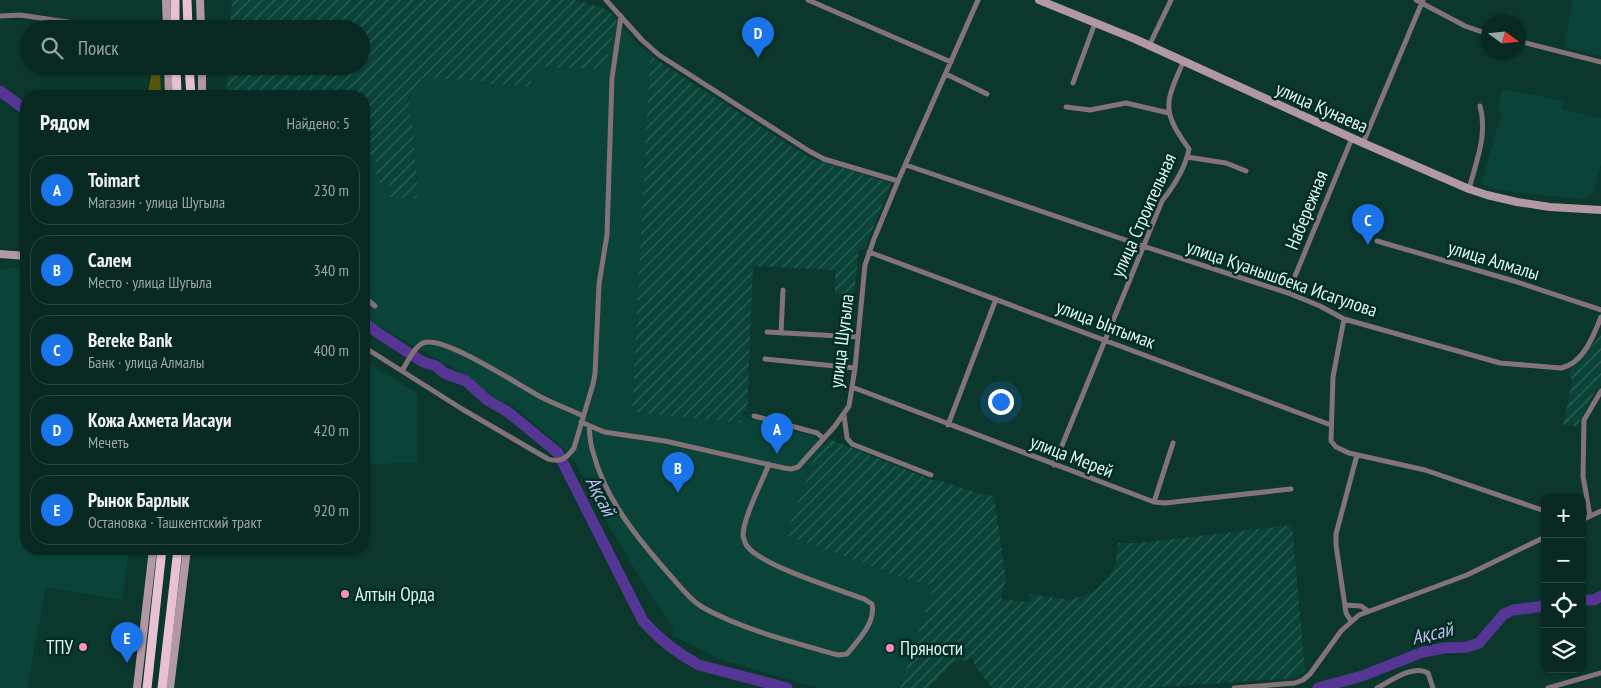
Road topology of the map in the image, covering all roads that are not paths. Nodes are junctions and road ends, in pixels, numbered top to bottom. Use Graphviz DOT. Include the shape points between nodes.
graph roads {
  1 [pos="166,0"];
  2 [pos="175,0"];
  3 [pos="187,0"];
  4 [pos="200,0"];
  5 [pos="606,0"];
  6 [pos="618,0"];
  7 [pos="808,0"];
  8 [pos="978,0"];
  9 [pos="1040,0"];
  10 [pos="1171,0"];
  11 [pos="1416,0"];
  12 [pos="1422,2"];
  13 [pos="614,8"];
  14 [pos="0,16"];
  15 [pos="621,16"];
  16 [pos="54,20"];
  17 [pos="167,20"];
  18 [pos="175,20"];
  19 [pos="188,20"];
  20 [pos="201,20"];
  21 [pos="1095,23"];
  22 [pos="1481,31"];
  23 [pos="1526,43"];
  24 [pos="1149,46"];
  25 [pos="951,62"];
  26 [pos="1183,62"];
  27 [pos="1601,62"];
  28 [pos="946,74"];
  29 [pos="168,75"];
  30 [pos="176,75"];
  31 [pos="189,75"];
  32 [pos="202,75"];
  33 [pos="1073,83"];
  34 [pos="169,90"];
  35 [pos="177,90"];
  36 [pos="190,90"];
  37 [pos="202,90"];
  38 [pos="987,94"];
  39 [pos="1480,106"];
  40 [pos="1066,107"];
  41 [pos="1169,113"];
  42 [pos="1352,138"];
  43 [pos="1363,143"];
  44 [pos="1187,157"];
  45 [pos="906,165"];
  46 [pos="1246,171"];
  47 [pos="898,181"];
  48 [pos="1469,189"];
  49 [pos="1601,210"];
  50 [pos="1377,242"];
  51 [pos="1143,246"];
  52 [pos="869,252"];
  53 [pos="0,254"];
  54 [pos="20,256"];
  55 [pos="783,290"];
  56 [pos="1288,293"];
  57 [pos="996,299"];
  58 [pos="370,302"];
  59 [pos="375,306"];
  60 [pos="1601,310"];
  61 [pos="1601,317"];
  62 [pos="1344,319"];
  63 [pos="1598,331"];
  64 [pos="767,332"];
  65 [pos="781,333"];
  66 [pos="858,337"];
  67 [pos="1105,340"];
  68 [pos="370,351"];
  69 [pos="765,359"];
  70 [pos="855,368"];
  71 [pos="402,371"];
  72 [pos="852,387"];
  73 [pos="1601,391"];
  74 [pos="844,415"];
  75 [pos="583,416"];
  76 [pos="754,416"];
  77 [pos="581,422"];
  78 [pos="948,425"];
  79 [pos="1331,425"];
  80 [pos="589,426"];
  81 [pos="823,438"];
  82 [pos="1173,443"];
  83 [pos="1358,455"];
  84 [pos="769,464"];
  85 [pos="1054,466"];
  86 [pos="931,475"];
  87 [pos="1290,489"];
  88 [pos="1154,502"];
  89 [pos="1541,510"];
  90 [pos="1601,511"];
  91 [pos="1590,516"];
  92 [pos="1586,518"];
  93 [pos="1543,538"];
  94 [pos="152,555"];
  95 [pos="161,555"];
  96 [pos="177,555"];
  97 [pos="185,555"];
  98 [pos="1344,605"];
  99 [pos="1368,611"];
  100 [pos="1351,621"];
  101 [pos="1601,673"];
  102 [pos="137,688"];
  103 [pos="147,688"];
  104 [pos="162,688"];
  105 [pos="170,688"];
  106 [pos="1234,688"];
  107 [pos="1377,688"];
  108 [pos="1434,688"];
  109 [pos="1548,688"];
  1 -- 17 [label="main road"];
  2 -- 18 [label="highway"];
  3 -- 19 [label="highway"];
  4 -- 20 [label="main road"];
  5 -- 13 [label="street"];
  6 -- 13 [label="street"];
  7 -- 25 [label="street"];
  8 -- 25 [label="street, улица Шугыла"];
  9 -- 21 [label="main road, улица Кунаева"];
  10 -- 24 [label="street"];
  11 -- 12 [label="street"];
  12 -- 22 [label="street"];
  12 -- 43 [label="street"];
  13 -- 15 [label="street"];
  14 -- 16 [label="street"];
  15 -- 47 [label="street" via="660,55 809,151 824,159"];
  15 -- 75 [label="street" via="612,78 607,235 599,284 595,374"];
  21 -- 24 [label="main road, улица Кунаева"];
  21 -- 33 [label="street"];
  23 -- 27 [label="street"];
  24 -- 26 [label="main road, улица Кунаева"];
  25 -- 28 [label="street, улица Шугыла"];
  26 -- 41 [label="street" via="1168,101"];
  26 -- 42 [label="main road, улица Кунаева"];
  28 -- 38 [label="street"];
  28 -- 45 [label="street, улица Шугыла"];
  29 -- 34 [label="main road"];
  30 -- 35 [label="highway"];
  31 -- 36 [label="highway"];
  32 -- 37 [label="main road"];
  39 -- 48 [label="street" via="1484,119 1483,135"];
  40 -- 41 [label="street" via="1090,110 1126,103"];
  41 -- 44 [label="street, улица Строительная" via="1188,149"];
  42 -- 43 [label="main road, улица Кунаева"];
  42 -- 56 [label="street, Набережная"];
  43 -- 48 [label="main road, улица Кунаева"];
  44 -- 46 [label="street" via="1226,163"];
  44 -- 51 [label="street, улица Строительная" via="1176,183 1162,201"];
  45 -- 47 [label="street, улица Шугыла"];
  45 -- 51 [label="street, улица Куанышбека Исагулова"];
  47 -- 52 [label="street, улица Шугыла"];
  48 -- 49 [label="main road, улица Кунаева" via="1533,204"];
  50 -- 60 [label="street, улица Алмалы"];
  51 -- 56 [label="street, улица Куанышбека Исагулова"];
  51 -- 67 [label="street, улица Строительная"];
  52 -- 57 [label="street, улица Ынтымак"];
  52 -- 66 [label="street, улица Шугыла"];
  53 -- 54 [label="main road"];
  55 -- 65 [label="street"];
  56 -- 62 [label="street, улица Куанышбека Исагулова"];
  57 -- 67 [label="street, улица Ынтымак"];
  57 -- 78 [label="street"];
  58 -- 59 [label="street"];
  61 -- 63 [label="street, улица Куанышбека Исагулова"];
  62 -- 63 [label="street, улица Куанышбека Исагулова" via="1500,363 1561,368 1576,361"];
  62 -- 79 [label="street" via="1333,377"];
  64 -- 65 [label="street"];
  65 -- 66 [label="street"];
  66 -- 70 [label="street, улица Шугыла"];
  67 -- 79 [label="street, улица Ынтымак"];
  67 -- 85 [label="street, улица Строительная"];
  68 -- 71 [label="street"];
  69 -- 70 [label="street"];
  70 -- 72 [label="street, улица Шугыла"];
  71 -- 75 [label="street" via="419,346 431,342 472,357 541,397"];
  71 -- 77 [label="street" via="555,462 563,460 574,448"];
  72 -- 74 [label="street, улица Шугыла"];
  72 -- 78 [label="street, улица Мерей"];
  73 -- 91 [label="street" via="1584,420 1583,476"];
  74 -- 81 [label="street, улица Шугыла"];
  74 -- 86 [label="street" via="847,438 852,444"];
  75 -- 77 [label="street"];
  76 -- 81 [label="street" via="817,433"];
  77 -- 80 [label="street, улица Шугыла"];
  78 -- 85 [label="street, улица Мерей"];
  79 -- 83 [label="street" via="1331,441 1336,447"];
  80 -- 84 [label="street, улица Шугыла" via="604,432 665,441"];
  80 -- 84 [label="street" via="592,451 612,499 656,559 692,600 716,614 776,637 838,656 847,654 872,621 872,604 784,569 757,556 746,546 743,536 745,523"];
  81 -- 84 [label="street, улица Шугыла" via="798,467 791,469"];
  82 -- 88 [label="street"];
  83 -- 89 [label="street" via="1425,470"];
  83 -- 98 [label="street" via="1336,534"];
  85 -- 88 [label="street, улица Мерей"];
  87 -- 88 [label="street, улица Мерей"];
  90 -- 91 [label="street"];
  91 -- 92 [label="street"];
  93 -- 99 [label="street" via="1450,582"];
  94 -- 102 [label="main road"];
  95 -- 103 [label="highway"];
  96 -- 104 [label="highway"];
  97 -- 105 [label="main road"];
  98 -- 99 [label="street" via="1361,606"];
  98 -- 100 [label="street"];
  99 -- 100 [label="street"];
  100 -- 106 [label="street" via="1303,680"];
  101 -- 109 [label="street"];
  107 -- 108 [label="street" via="1422,669 1428,673"];
}
